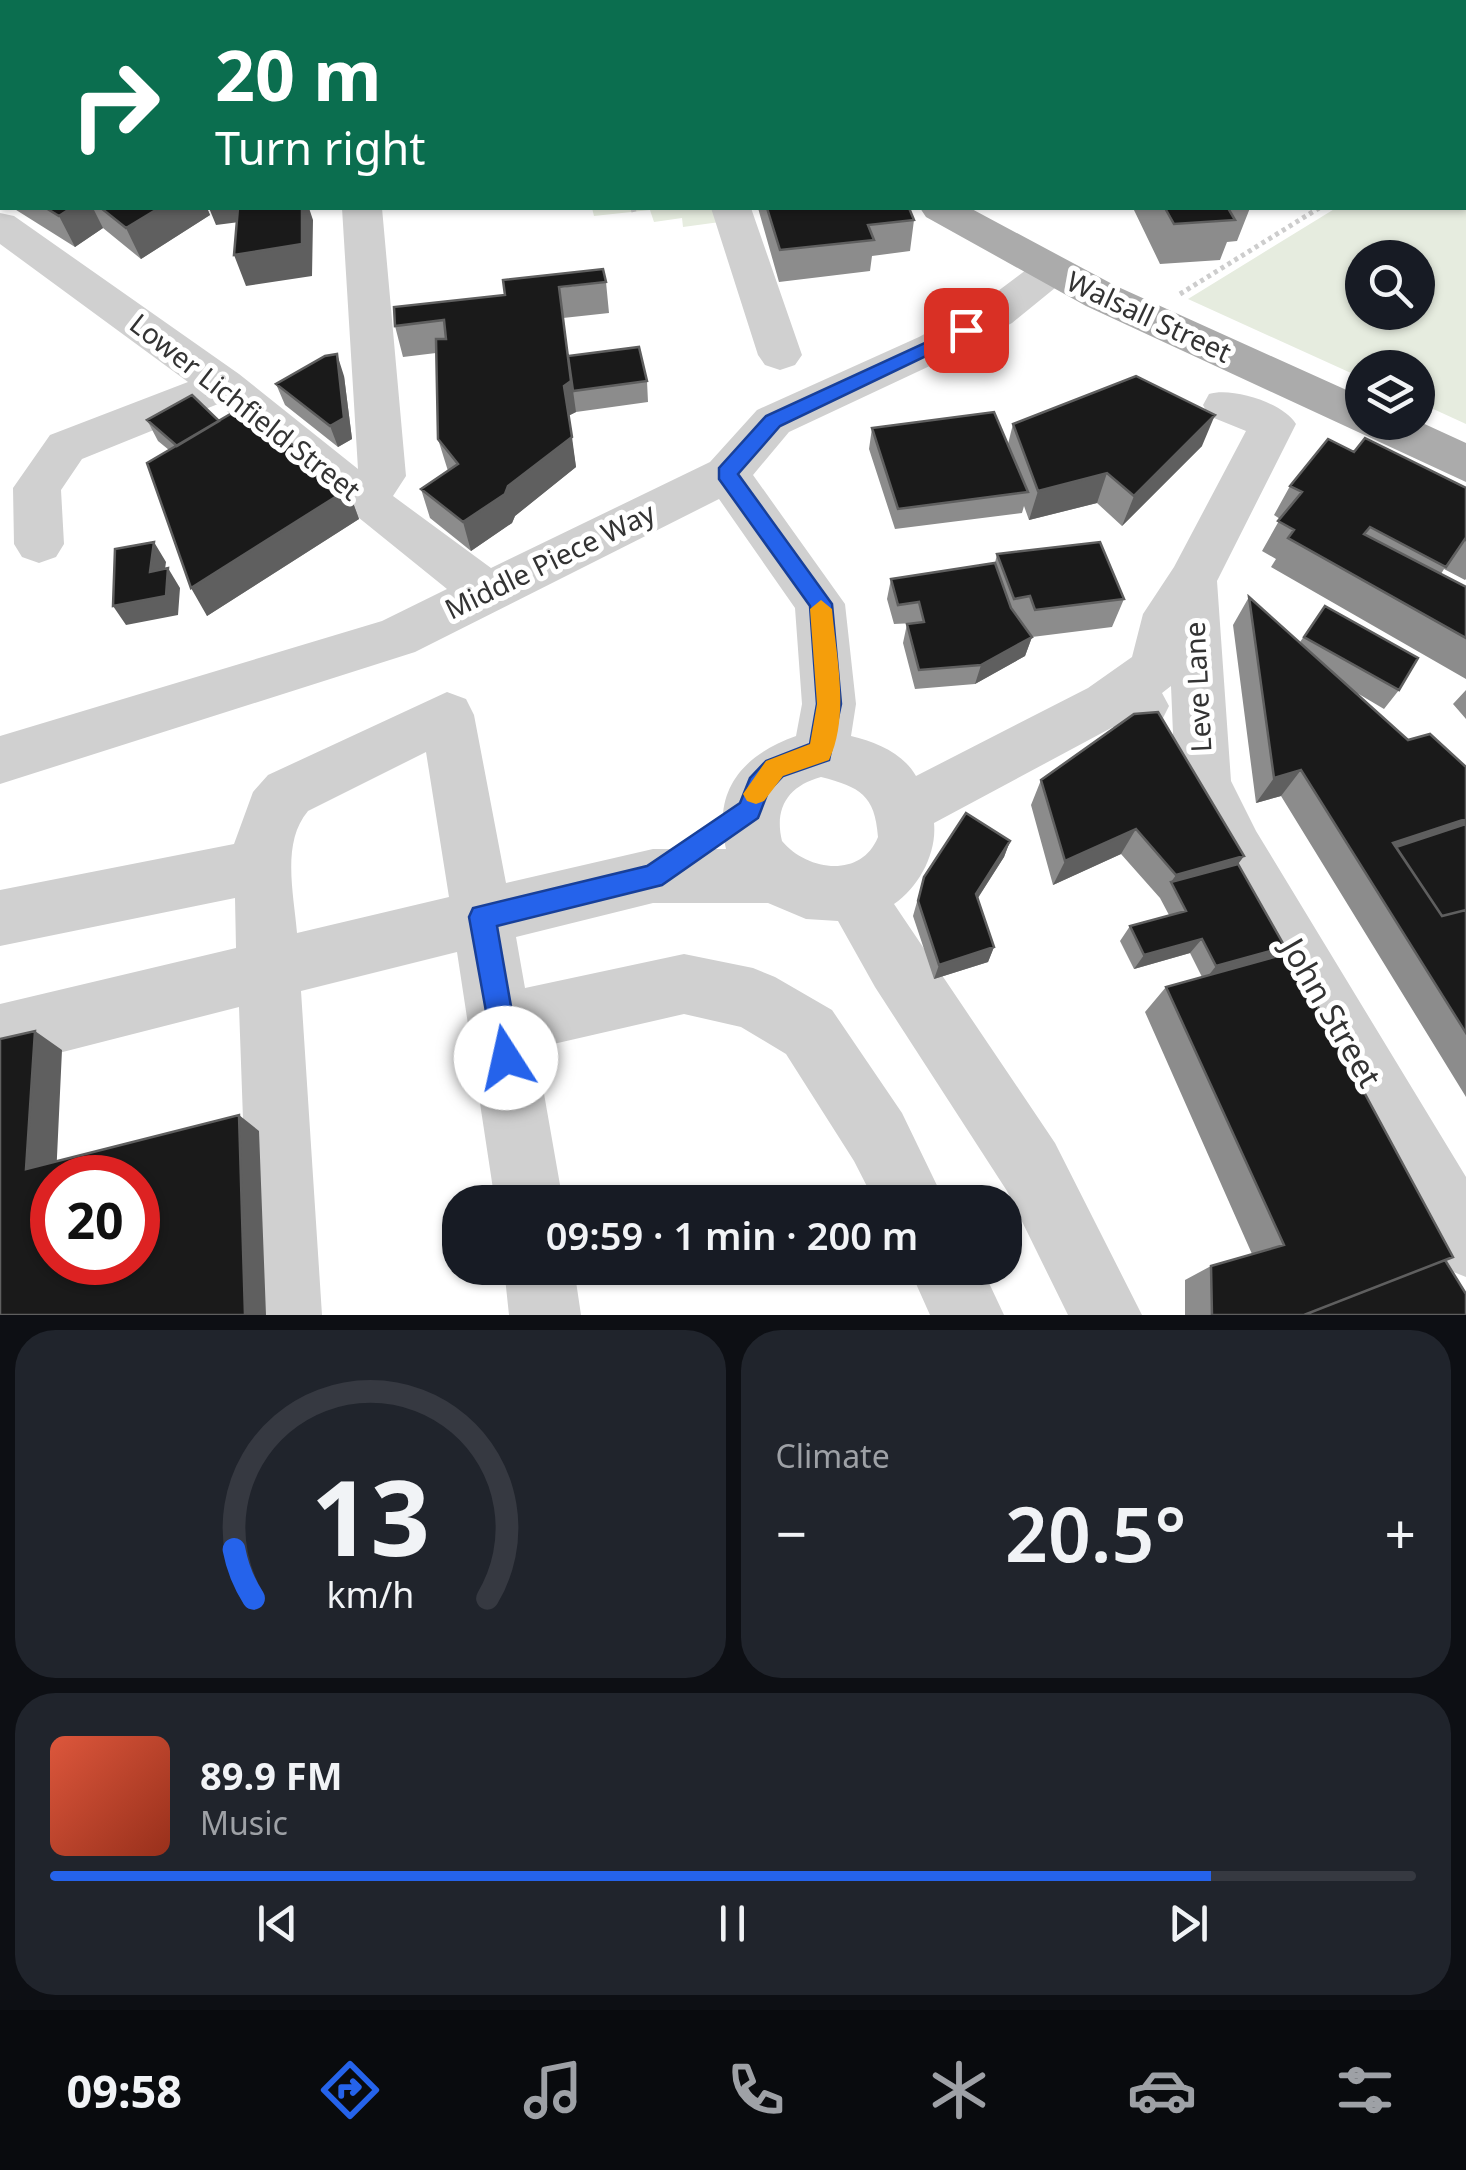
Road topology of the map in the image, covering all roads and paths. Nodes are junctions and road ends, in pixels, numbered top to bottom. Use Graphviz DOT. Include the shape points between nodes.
graph roads {
  1 [pos="362,210"];
  2 [pos="731,210"];
  3 [pos="944,210"];
  4 [pos="1316,210"];
  5 [pos="0,225"];
  6 [pos="1052,270"];
  7 [pos="1144,316"];
  8 [pos="780,355"];
  9 [pos="223,386"];
  10 [pos="1225,405"];
  11 [pos="1345,408"];
  12 [pos="1415,440"];
  13 [pos="1466,464"];
  14 [pos="726,474"];
  15 [pos="364,499"];
  16 [pos="39,544"];
  17 [pos="1192,581"];
  18 [pos="487,592"];
  19 [pos="1108,704"];
  20 [pos="820,752"];
  21 [pos="0,760"];
  22 [pos="1203,781"];
  23 [pos="906,809"];
  24 [pos="749,810"];
  25 [pos="262,866"];
  26 [pos="653,876"];
  27 [pos="776,876"];
  28 [pos="854,893"];
  29 [pos="482,917"];
  30 [pos="0,918"];
  31 [pos="266,974"];
  32 [pos="500,1025"];
  33 [pos="0,1036"];
  34 [pos="526,1185"];
  35 [pos="902,1185"];
  36 [pos="1460,1220"];
  37 [pos="541,1285"];
  38 [pos="953,1285"];
  39 [pos="286,1315"];
  40 [pos="546,1315"];
  41 [pos="968,1315"];
  42 [pos="1106,1315"];
  1 -- 15 [label="street" via="382,476"];
  2 -- 8 [label="street"];
  3 -- 6 [label="main road, Walsall Street"];
  4 -- 7 [label="path"];
  5 -- 9 [label="street, Lower Lichfield Street"];
  6 -- 7 [label="main road, Walsall Street"];
  6 -- 14 [label="street, Middle Piece Way" via="997,313 773,421"];
  7 -- 11 [label="main road, Walsall Street"];
  9 -- 15 [label="street, Lower Lichfield Street"];
  9 -- 16 [label="street" via="66,447 37,488"];
  10 -- 17 [label="street, Leve Lane" via="1290,431"];
  12 -- 13 [label="main road"];
  14 -- 18 [label="street, Middle Piece Way"];
  14 -- 20 [label="street" via="820,604 829,704"];
  15 -- 18 [label="street, Lower Lichfield Street"];
  17 -- 19 [label="street, Leve Lane" via="1169,614 1155,669"];
  17 -- 22 [label="street, Leve Lane"];
  18 -- 21 [label="street, Middle Piece Way" via="397,637"];
  19 -- 22 [label="street, Leve Lane" via="1142,706 1156,717"];
  19 -- 23 [label="street, Leve Lane"];
  20 -- 23 [label="street" via="868,764 888,779"];
  20 -- 24 [label="street" via="774,769"];
  22 -- 36 [label="street, John Street" via="1235,850"];
  23 -- 28 [label="street" via="908,837 896,864 876,884"];
  24 -- 26 [label="street"];
  24 -- 27 [label="street" via="758,855"];
  25 -- 29 [label="street" via="273,810 288,794 447,715"];
  25 -- 30 [label="street"];
  25 -- 31 [label="street"];
  26 -- 27 [label="street"];
  26 -- 29 [label="street"];
  27 -- 28 [label="street" via="828,896"];
  28 -- 42 [label="street" via="1030,1168"];
  29 -- 31 [label="street"];
  29 -- 32 [label="street"];
  31 -- 33 [label="street"];
  31 -- 39 [label="street"];
  32 -- 34 [label="street"];
  32 -- 35 [label="street" via="684,984 753,999 809,1032"];
  37 -- 40 [label="street"];
  38 -- 41 [label="street"];
}
